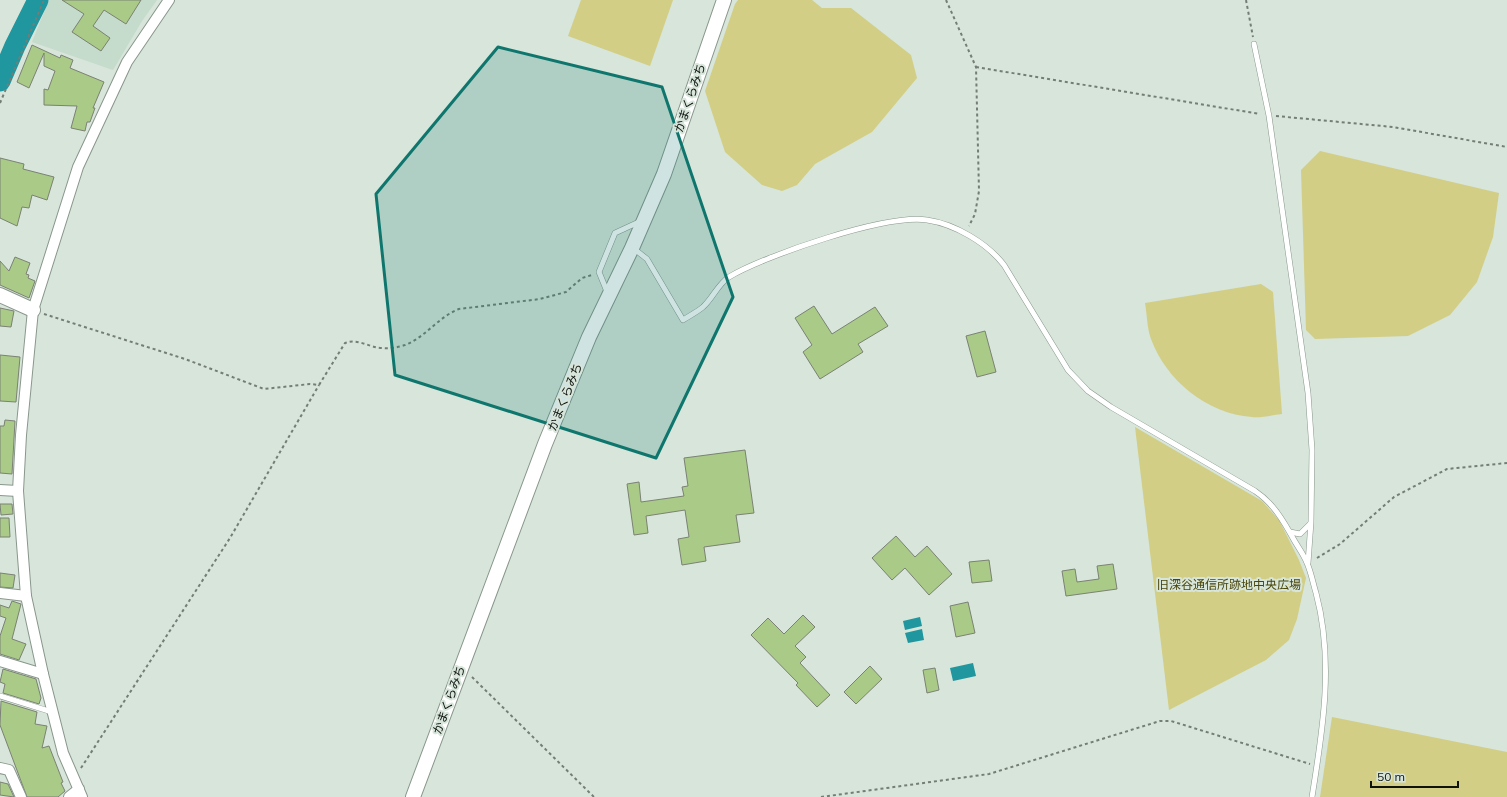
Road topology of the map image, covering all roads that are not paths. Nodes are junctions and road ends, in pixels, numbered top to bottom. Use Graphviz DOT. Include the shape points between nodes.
graph roads {
  1 [pos="169,0"];
  2 [pos="724,0"];
  3 [pos="1254,44"];
  4 [pos="645,219"];
  5 [pos="632,248"];
  6 [pos="0,295"];
  7 [pos="609,296"];
  8 [pos="33,310"];
  9 [pos="0,490"];
  10 [pos="18,491"];
  11 [pos="1311,522"];
  12 [pos="1290,532"];
  13 [pos="1308,564"];
  14 [pos="0,593"];
  15 [pos="26,596"];
  16 [pos="0,661"];
  17 [pos="43,674"];
  18 [pos="0,696"];
  19 [pos="52,712"];
  20 [pos="0,768"];
  21 [pos="80,793"];
  22 [pos="21,797"];
  23 [pos="69,797"];
  24 [pos="413,797"];
  25 [pos="1312,797"];
  1 -- 8 [label="street" via="127,62 78,167"];
  2 -- 4 [label="main road, かまくらみち" via="664,174"];
  3 -- 11 [label="lane" via="1269,116 1308,393 1312,450"];
  4 -- 5 [label="main road, かまくらみち"];
  4 -- 7 [label="lane" via="615,233 599,272"];
  5 -- 7 [label="main road, かまくらみち"];
  5 -- 12 [label="lane" via="647,259 683,320 702,307 730,277 770,259 849,232 910,219 937,222 964,234 988,249 1004,265 1068,370 1088,391 1262,496 1277,511"];
  6 -- 8 [label="main road"];
  7 -- 24 [label="main road, かまくらみち" via="589,337 545,444"];
  8 -- 10 [label="street"];
  9 -- 10 [label="street"];
  10 -- 15 [label="street"];
  11 -- 12 [label="lane" via="1300,534"];
  11 -- 13 [label="lane"];
  12 -- 13 [label="lane"];
  13 -- 25 [label="lane" via="1318,602 1326,649 1327,673"];
  14 -- 15 [label="street"];
  15 -- 17 [label="street"];
  16 -- 17 [label="street"];
  17 -- 19 [label="street"];
  18 -- 19 [label="lane"];
  19 -- 21 [label="street" via="63,753"];
  20 -- 22 [label="street" via="9,770"];
  21 -- 23 [label="street"];
}
